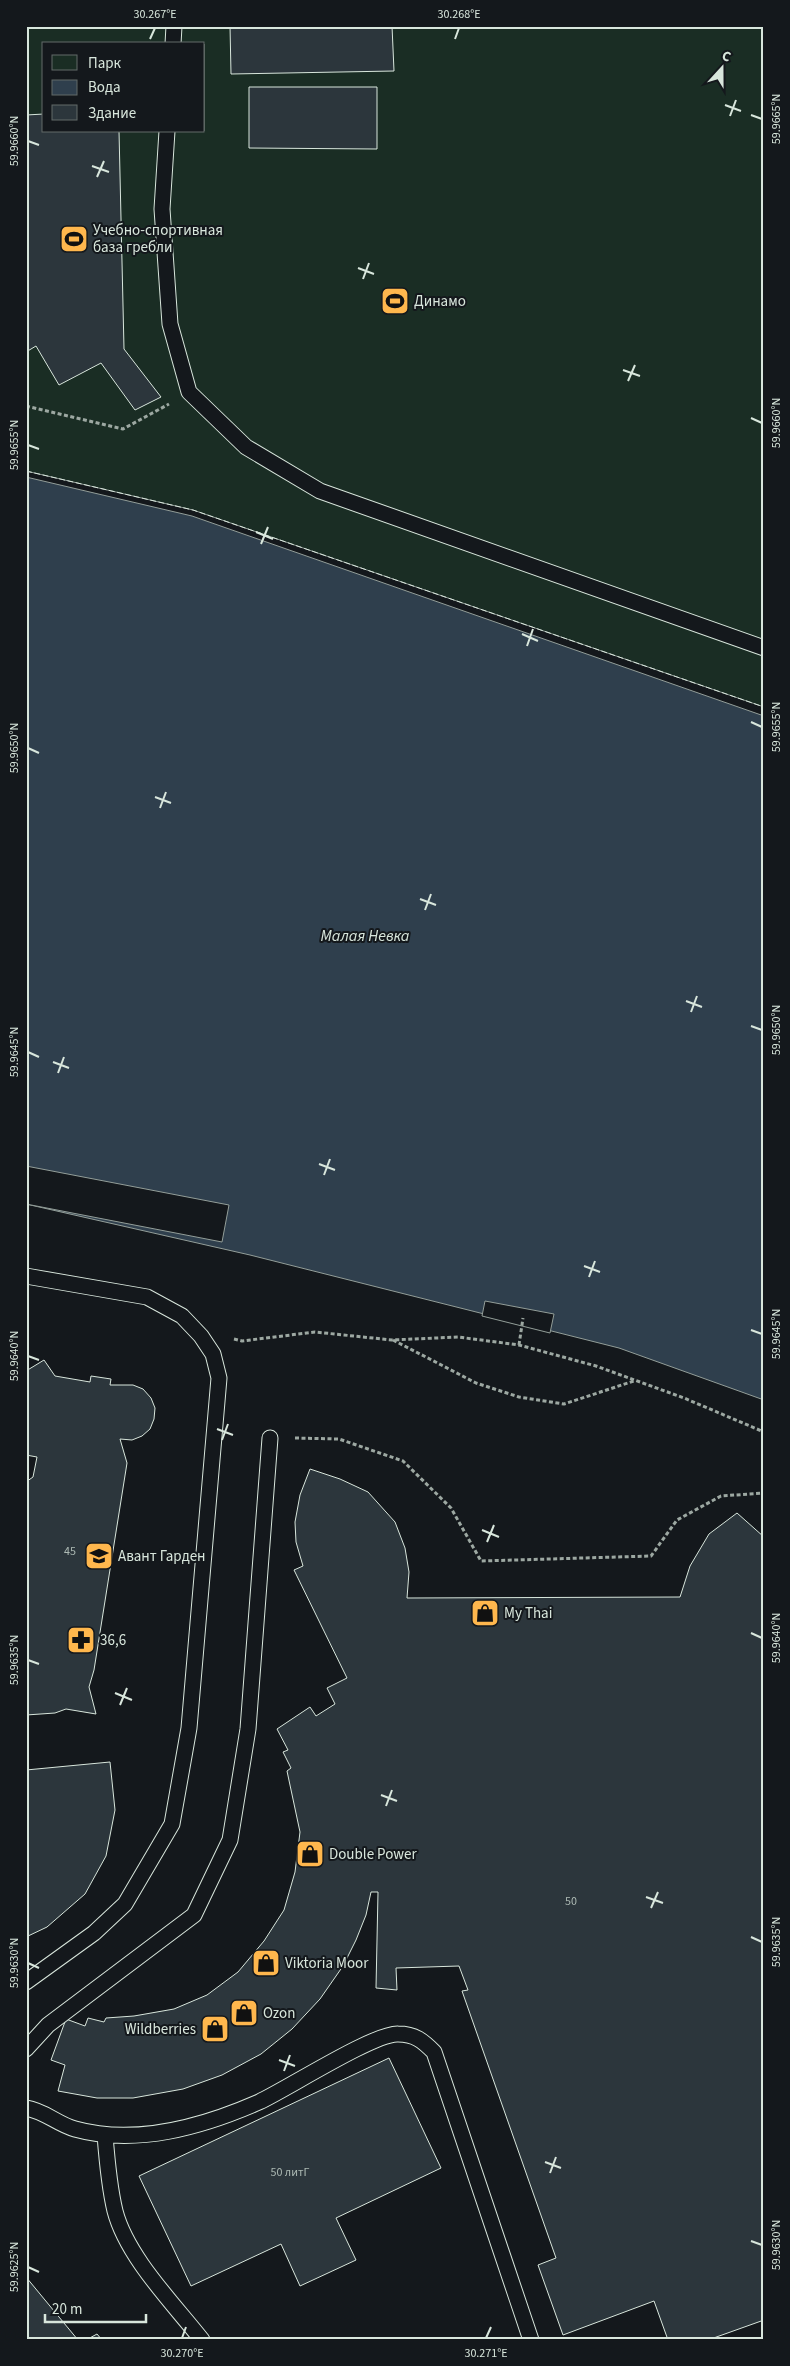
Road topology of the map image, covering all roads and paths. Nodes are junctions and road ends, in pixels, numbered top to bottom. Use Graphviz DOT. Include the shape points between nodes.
graph roads {
  1 [pos="174,26"];
  2 [pos="173,42"];
  3 [pos="167,132"];
  4 [pos="189,392"];
  5 [pos="26,406"];
  6 [pos="764,648"];
  7 [pos="26,1276"];
  8 [pos="523,1318"];
  9 [pos="225,1338"];
  10 [pos="392,1340"];
  11 [pos="519,1345"];
  12 [pos="635,1381"];
  13 [pos="764,1432"];
  14 [pos="270,1438"];
  15 [pos="764,1493"];
  16 [pos="26,1982"];
  17 [pos="26,2049"];
  18 [pos="26,2108"];
  19 [pos="105,2135"];
  20 [pos="202,2340"];
  21 [pos="531,2340"];
  1 -- 2 [label="lane"];
  3 -- 4 [label="lane" via="162,209 170,324"];
  4 -- 5 [label="path" via="123,429"];
  4 -- 6 [label="lane" via="246,447 320,491"];
  7 -- 16 [label="lane" via="148,1297 182,1316 201,1336 213,1354 219,1378 189,1728 172,1824 125,1904 94,1933"];
  8 -- 11 [label="path"];
  9 -- 10 [label="path" via="242,1340 315,1332"];
  10 -- 11 [label="path" via="458,1337"];
  10 -- 12 [label="path" via="476,1383 519,1397 564,1404"];
  11 -- 12 [label="path" via="596,1366"];
  12 -- 13 [label="path"];
  14 -- 15 [label="path" via="339,1439 403,1460 452,1508 481,1561 651,1556 678,1520 721,1496"];
  14 -- 17 [label="lane" via="248,1729 230,1840 194,1915 48,2025"];
  18 -- 19 [label="lane" via="73,2128"];
  19 -- 20 [label="lane" via="116,2213 131,2246"];
  19 -- 21 [label="lane" via="158,2134 212,2121 260,2101 374,2041 397,2034 419,2038 434,2052"];
}
